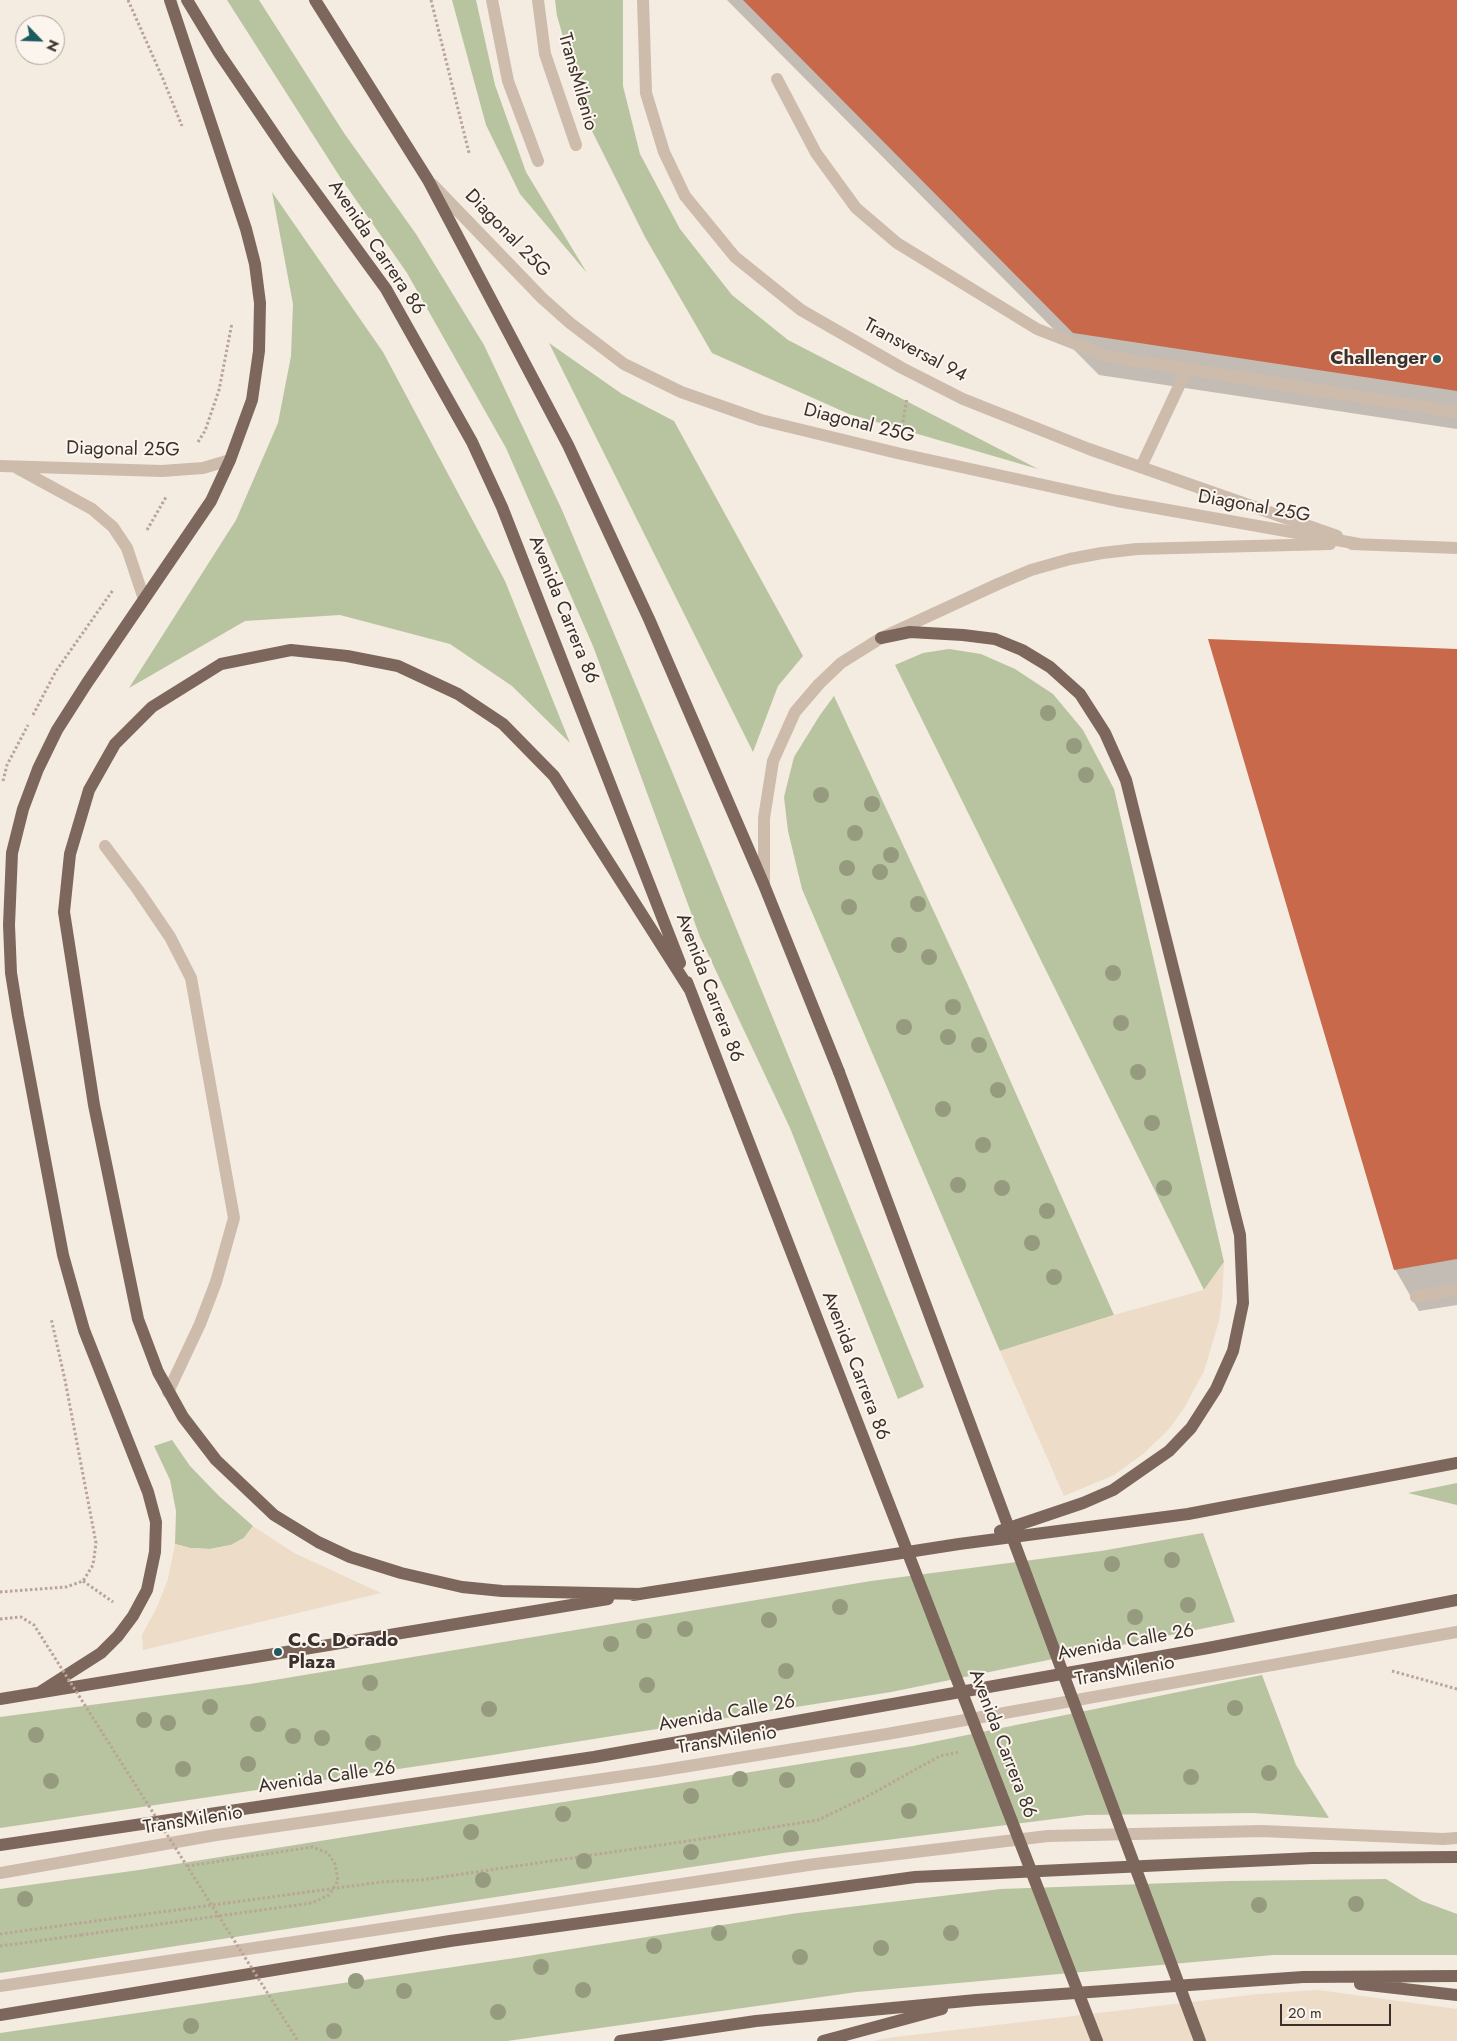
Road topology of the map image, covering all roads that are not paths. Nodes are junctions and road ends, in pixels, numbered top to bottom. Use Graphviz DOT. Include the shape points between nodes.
graph roads {
  1 [pos="170,0"];
  2 [pos="187,0"];
  3 [pos="315,0"];
  4 [pos="492,0"];
  5 [pos="538,0"];
  6 [pos="643,0"];
  7 [pos="777,79"];
  8 [pos="576,145"];
  9 [pos="538,161"];
  10 [pos="428,180"];
  11 [pos="1187,369"];
  12 [pos="1454,412"];
  13 [pos="230,460"];
  14 [pos="0,466"];
  15 [pos="14,466"];
  16 [pos="1141,467"];
  17 [pos="1359,544"];
  18 [pos="1457,548"];
  19 [pos="144,599"];
  20 [pos="881,638"];
  21 [pos="105,846"];
  22 [pos="764,885"];
  23 [pos="690,990"];
  24 [pos="1457,1289"];
  25 [pos="1416,1296"];
  26 [pos="168,1392"];
  27 [pos="1457,1463"];
  28 [pos="959,1544"];
  29 [pos="641,1594"];
  30 [pos="1457,1600"];
  31 [pos="1457,1632"];
  32 [pos="40,1692"];
  33 [pos="0,1698"];
  34 [pos="1457,1838"];
  35 [pos="0,1845"];
  36 [pos="1457,1857"];
  37 [pos="0,1873"];
  38 [pos="1457,1976"];
  39 [pos="1303,1977"];
  40 [pos="0,1986"];
  41 [pos="1457,1995"];
  42 [pos="976,2000"];
  43 [pos="0,2015"];
  44 [pos="620,2041"];
  45 [pos="823,2041"];
  46 [pos="1097,2041"];
  47 [pos="1200,2041"];
  1 -- 13 [label="main road" via="244,220 260,302 260,351 252,400"];
  2 -- 23 [label="main road, Avenida Carrera 86" via="278,140 386,290 472,442 502,506"];
  3 -- 10 [label="main road"];
  4 -- 9 [label="street" via="508,81"];
  5 -- 8 [label="street, TransMilenio" via="545,54"];
  6 -- 16 [label="street, Transversal 94" via="646,93 664,152 685,196 735,257 801,310 912,373 963,399"];
  7 -- 11 [label="street" via="816,153 856,208 897,243 1037,329 1106,356"];
  10 -- 17 [label="street, Diagonal 25G" via="570,323 624,364 681,392 760,420 897,453 1135,505"];
  10 -- 22 [label="main road" via="568,445 649,619"];
  11 -- 12 [label="street"];
  11 -- 16 [label="street"];
  13 -- 15 [label="street, Diagonal 25G" via="181,470"];
  13 -- 19 [label="main road" via="211,501"];
  14 -- 15 [label="street, Diagonal 25G"];
  15 -- 19 [label="street, Diagonal 25G" via="92,508 113,527 127,548"];
  16 -- 17 [label="street, Transversal 94"];
  17 -- 18 [label="street, Diagonal 25G"];
  17 -- 20 [label="street, Diagonal 25G" via="1137,549 1070,559 1031,570"];
  19 -- 32 [label="main road" via="57,730 23,809 12,853 8,925 12,974 63,1255 84,1330 148,1492 156,1522 155,1552 147,1590 133,1616 101,1653"];
  20 -- 22 [label="street, Diagonal 25G" via="841,663 795,712 774,761 764,818"];
  20 -- 28 [label="main road" via="910,632 963,635 995,640 1022,650 1050,667 1080,694 1105,733 1126,780 1240,1234 1243,1303 1233,1351 1216,1388 1191,1428 1169,1451 1113,1490 1084,1503"];
  21 -- 26 [label="street" via="170,937 191,978 234,1218 213,1290"];
  22 -- 47 [label="main road, bridge" via="840,1072"];
  23 -- 26 [label="main road" via="554,776 504,724 458,694 398,666 291,650 221,664 152,707 115,744 89,790 70,854 64,912 94,1105 138,1319"];
  23 -- 46 [label="main road, Avenida Carrera 86, bridge"];
  24 -- 25 [label="street"];
  26 -- 29 [label="main road" via="216,1460 274,1515 350,1557 462,1587"];
  27 -- 28 [label="main road" via="1188,1514"];
  28 -- 29 [label="main road"];
  29 -- 32 [label="main road"];
  30 -- 35 [label="main road, Avenida Calle 26" via="1208,1648 594,1757"];
  31 -- 37 [label="street, TransMilenio" via="886,1734 658,1771 216,1835"];
  32 -- 33 [label="main road"];
  34 -- 40 [label="street" via="1262,1831 1048,1836 805,1865"];
  36 -- 43 [label="main road" via="1312,1858 915,1878 450,1940"];
  38 -- 39 [label="main road"];
  39 -- 41 [label="main road"];
  39 -- 42 [label="main road"];
  42 -- 44 [label="main road" via="756,2021"];
  42 -- 45 [label="main road"];
}
